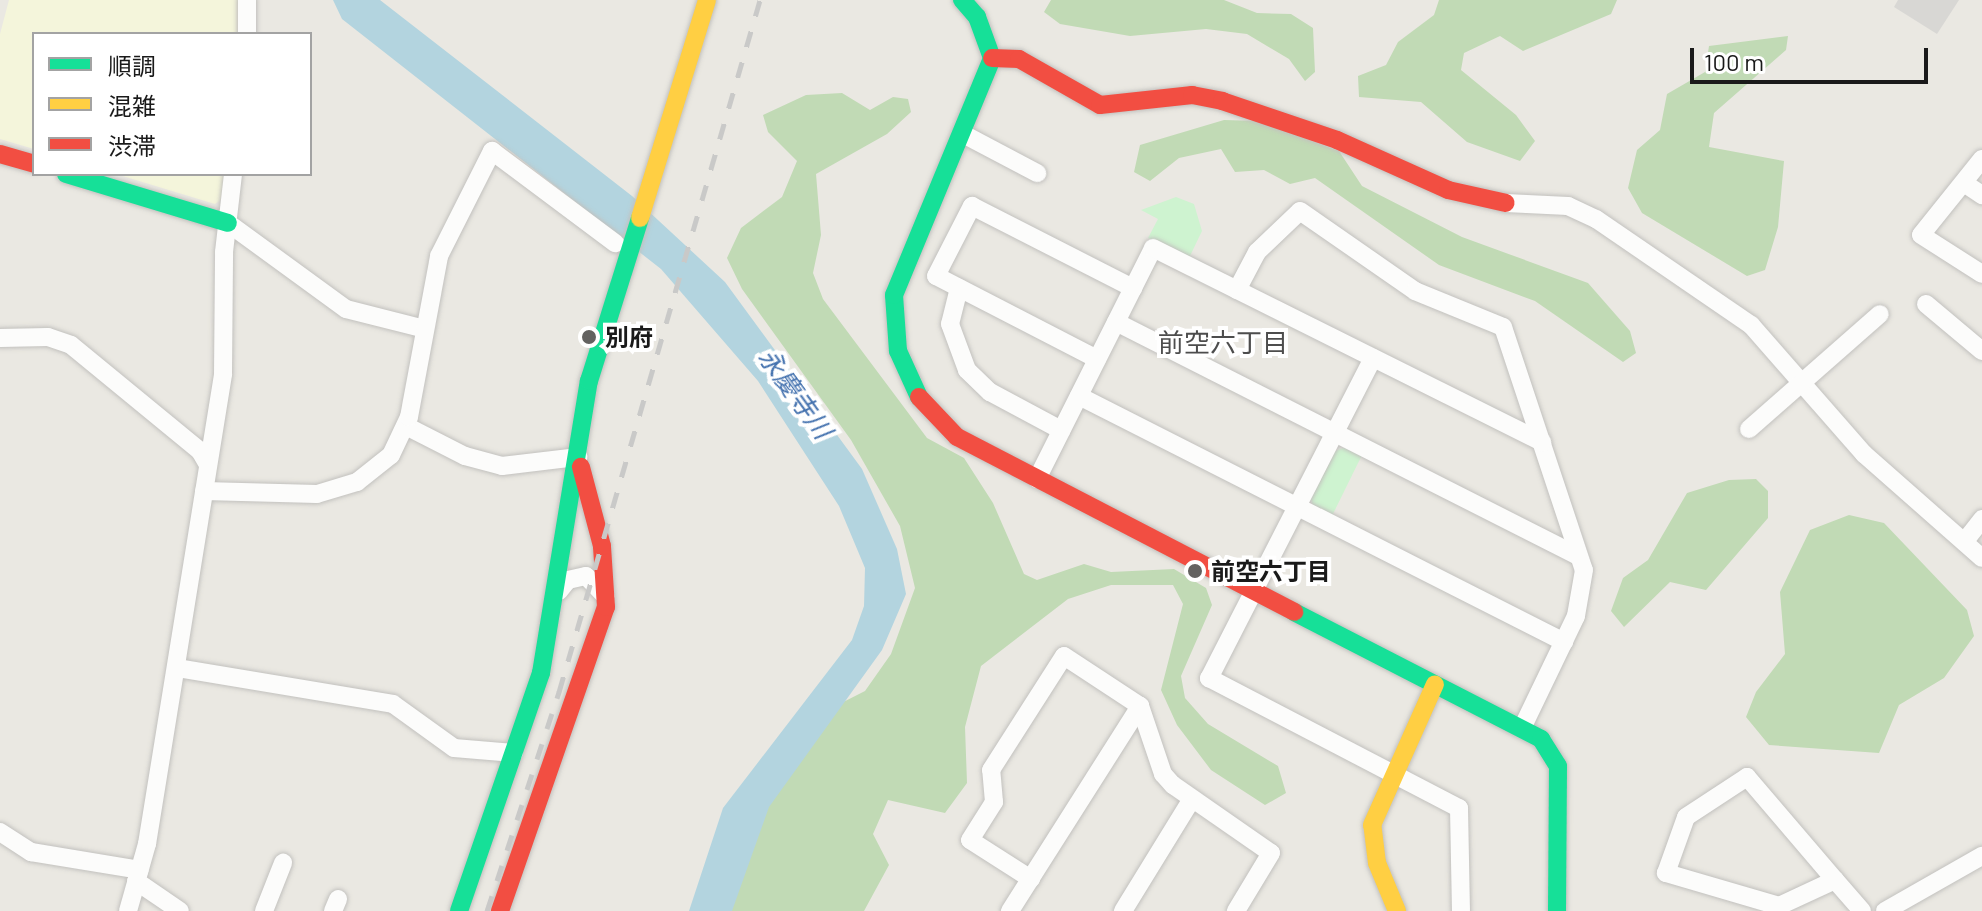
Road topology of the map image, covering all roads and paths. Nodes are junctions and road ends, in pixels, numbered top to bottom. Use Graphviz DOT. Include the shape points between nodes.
graph roads {
  1 [pos="247,0"];
  2 [pos="707,0"];
  3 [pos="962,0"];
  4 [pos="247,32"];
  5 [pos="992,58"];
  6 [pos="963,134"];
  7 [pos="0,154"];
  8 [pos="1982,159"];
  9 [pos="32,163"];
  10 [pos="1037,173"];
  11 [pos="73,176"];
  12 [pos="233,176"];
  13 [pos="1964,183"];
  14 [pos="1982,195"];
  15 [pos="228,223"];
  16 [pos="621,250"];
  17 [pos="1982,274"];
  18 [pos="959,288"];
  19 [pos="1133,288"];
  20 [pos="1237,290"];
  21 [pos="1926,304"];
  22 [pos="1880,314"];
  23 [pos="1116,322"];
  24 [pos="425,329"];
  25 [pos="0,338"];
  26 [pos="1982,351"];
  27 [pos="1373,358"];
  28 [pos="1097,359"];
  29 [pos="1806,383"];
  30 [pos="1079,396"];
  31 [pos="406,426"];
  32 [pos="1749,429"];
  33 [pos="1061,430"];
  34 [pos="1335,432"];
  35 [pos="1542,442"];
  36 [pos="578,457"];
  37 [pos="208,465"];
  38 [pos="1037,479"];
  39 [pos="204,491"];
  40 [pos="1297,506"];
  41 [pos="1982,519"];
  42 [pos="1965,541"];
  43 [pos="1578,556"];
  44 [pos="1982,558"];
  45 [pos="559,591"];
  46 [pos="1254,591"];
  47 [pos="606,607"];
  48 [pos="1564,642"];
  49 [pos="178,668"];
  50 [pos="1435,684"];
  51 [pos="1140,706"];
  52 [pos="1522,728"];
  53 [pos="514,753"];
  54 [pos="1393,769"];
  55 [pos="1190,802"];
  56 [pos="0,832"];
  57 [pos="1982,856"];
  58 [pos="283,863"];
  59 [pos="138,875"];
  60 [pos="1031,879"];
  61 [pos="1835,880"];
  62 [pos="128,911"];
  63 [pos="180,911"];
  64 [pos="264,911"];
  65 [pos="459,911"];
  66 [pos="500,911"];
  67 [pos="1010,911"];
  68 [pos="1123,911"];
  69 [pos="1236,911"];
  70 [pos="1397,911"];
  71 [pos="1461,911"];
  72 [pos="1557,911"];
  73 [pos="1862,911"];
  74 [pos="1885,911"];
  1 -- 4 [label="street"];
  2 -- 16 [label="street" via="647,195"];
  3 -- 5 [label="street" via="983,28"];
  5 -- 6 [label="street"];
  5 -- 29 [label="street" via="1019,59 1100,105 1192,95 1222,101 1337,140 1448,190 1506,203 1568,206 1624,235 1766,336"];
  6 -- 10 [label="street"];
  6 -- 38 [label="street" via="897,279 895,337 906,375 932,415 957,437"];
  7 -- 9 [label="street"];
  8 -- 13 [label="street"];
  11 -- 15 [label="street"];
  12 -- 15 [label="street"];
  13 -- 14 [label="street"];
  13 -- 17 [label="street" via="1921,235"];
  15 -- 24 [label="street" via="346,309"];
  15 -- 37 [label="street" via="223,374"];
  16 -- 24 [label="street" via="492,151 449,229"];
  16 -- 36 [label="street" via="589,381"];
  18 -- 19 [label="street" via="936,276 972,206"];
  18 -- 28 [label="street"];
  18 -- 33 [label="street" via="950,324 967,370 990,392"];
  19 -- 20 [label="street" via="1153,248"];
  19 -- 23 [label="street"];
  20 -- 27 [label="street"];
  20 -- 35 [label="street" via="1257,252 1300,211 1415,291 1503,327"];
  21 -- 26 [label="street"];
  22 -- 29 [label="street"];
  23 -- 28 [label="street"];
  23 -- 34 [label="street"];
  24 -- 31 [label="street"];
  25 -- 37 [label="street" via="48,337 71,345 200,451"];
  27 -- 34 [label="street"];
  27 -- 35 [label="street"];
  28 -- 30 [label="street"];
  29 -- 32 [label="street"];
  29 -- 42 [label="street" via="1864,454"];
  30 -- 33 [label="street"];
  30 -- 40 [label="street"];
  31 -- 36 [label="street" via="465,456 502,466"];
  31 -- 39 [label="street" via="391,455 337,490 255,497"];
  33 -- 38 [label="street"];
  34 -- 40 [label="street"];
  34 -- 43 [label="street"];
  35 -- 43 [label="street"];
  36 -- 45 [label="street"];
  36 -- 47 [label="street" via="602,546"];
  37 -- 39 [label="street"];
  38 -- 46 [label="street"];
  39 -- 49 [label="street"];
  40 -- 46 [label="street"];
  40 -- 48 [label="street"];
  41 -- 42 [label="street"];
  42 -- 44 [label="street"];
  43 -- 48 [label="street" via="1584,570 1579,601"];
  45 -- 47 [label="street" via="568,580 586,576 602,587"];
  45 -- 53 [label="street" via="541,673"];
  46 -- 50 [label="street"];
  46 -- 54 [label="street" via="1209,678"];
  47 -- 66 [label="street"];
  48 -- 52 [label="street"];
  49 -- 53 [label="street" via="393,704 454,748"];
  49 -- 59 [label="street"];
  50 -- 52 [label="street"];
  50 -- 54 [label="street"];
  51 -- 55 [label="street" via="1163,774"];
  51 -- 60 [label="street"];
  51 -- 60 [label="street" via="1064,656 1007,744 991,770 994,802 970,840"];
  52 -- 72 [label="street" via="1552,751 1558,766"];
  53 -- 65 [label="street"];
  54 -- 70 [label="street" via="1372,825 1377,863"];
  54 -- 71 [label="street" via="1459,808"];
  55 -- 68 [label="street"];
  55 -- 69 [label="street" via="1271,853"];
  56 -- 59 [label="street" via="31,852"];
  57 -- 74 [label="street"];
  58 -- 64 [label="street"];
  59 -- 62 [label="street"];
  59 -- 63 [label="street"];
  60 -- 67 [label="street"];
  61 -- 61 [label="street" via="1779,906 1666,873 1686,817 1747,777"];
  61 -- 73 [label="street"];
}
